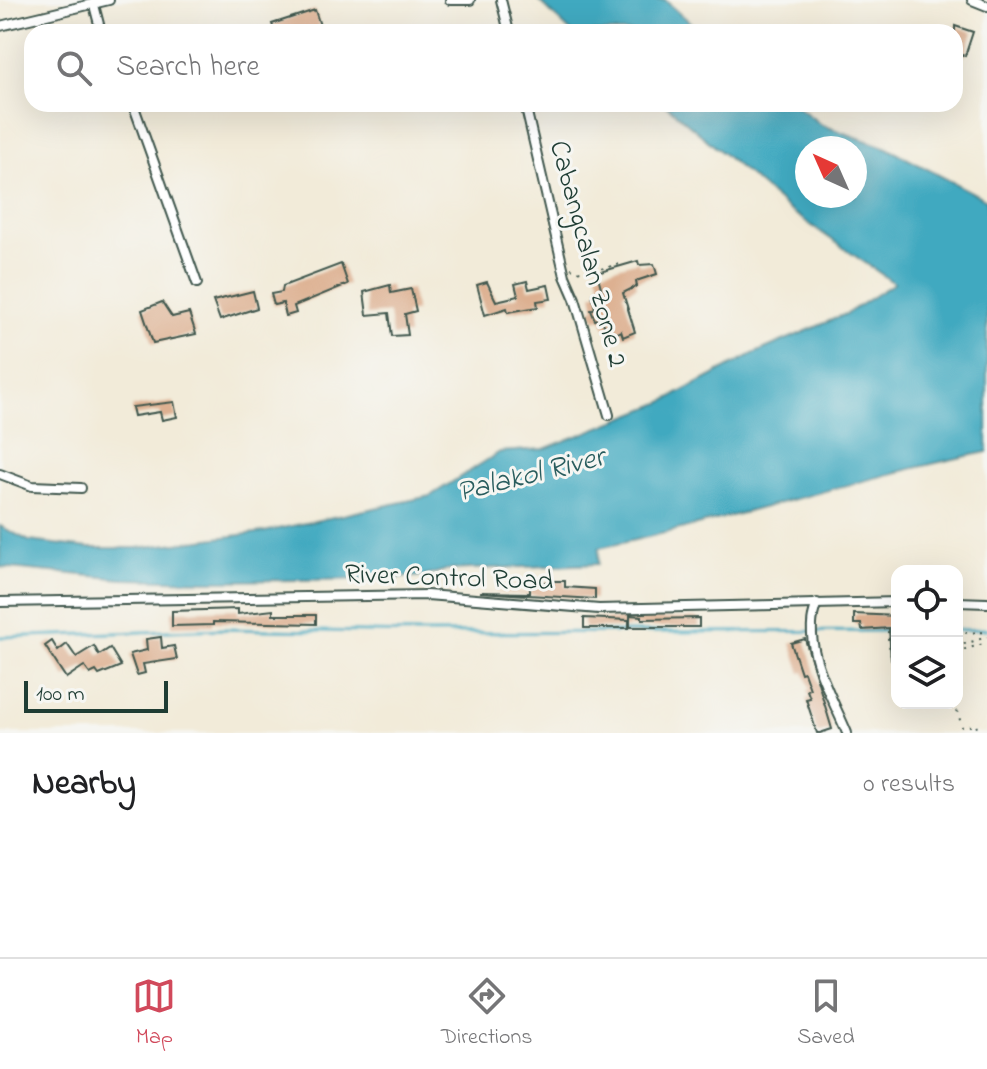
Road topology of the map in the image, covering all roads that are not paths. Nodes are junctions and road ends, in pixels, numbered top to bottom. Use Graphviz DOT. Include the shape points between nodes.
graph roads {
  1 [pos="109,0"];
  2 [pos="450,0"];
  3 [pos="470,0"];
  4 [pos="501,0"];
  5 [pos="972,0"];
  6 [pos="94,5"];
  7 [pos="987,6"];
  8 [pos="99,24"];
  9 [pos="507,24"];
  10 [pos="0,26"];
  11 [pos="136,112"];
  12 [pos="527,112"];
  13 [pos="197,283"];
  14 [pos="609,415"];
  15 [pos="0,474"];
  16 [pos="81,488"];
  17 [pos="0,602"];
  18 [pos="891,602"];
  19 [pos="963,602"];
  20 [pos="817,603"];
  21 [pos="987,603"];
  22 [pos="847,733"];
  1 -- 6 [label="street"];
  2 -- 3 [label="street"];
  4 -- 9 [label="street"];
  5 -- 7 [label="street"];
  6 -- 8 [label="street"];
  6 -- 10 [label="street"];
  11 -- 13 [label="street"];
  12 -- 14 [label="street, Cabangcalan Zone 2" via="562,265"];
  15 -- 16 [label="street" via="32,486"];
  17 -- 20 [label="street, River Control Road" via="427,595 599,609"];
  18 -- 20 [label="street, River Control Road"];
  19 -- 21 [label="street"];
  20 -- 22 [label="street" via="811,634"];
}
